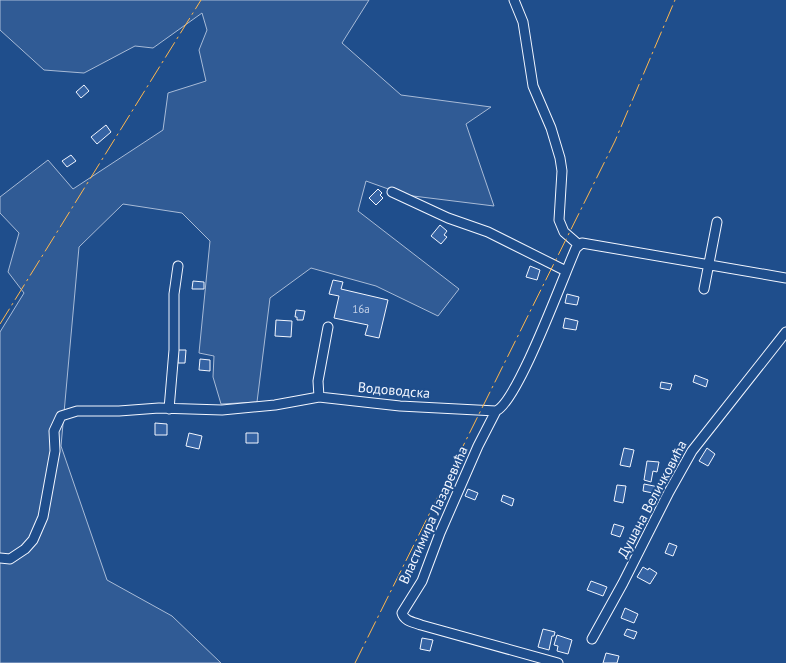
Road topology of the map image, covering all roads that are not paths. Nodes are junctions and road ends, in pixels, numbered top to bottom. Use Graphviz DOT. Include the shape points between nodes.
graph roads {
  1 [pos="514,0"];
  2 [pos="392,192"];
  3 [pos="717,222"];
  4 [pos="579,245"];
  5 [pos="710,264"];
  6 [pos="178,266"];
  7 [pos="566,271"];
  8 [pos="786,278"];
  9 [pos="704,289"];
  10 [pos="328,327"];
  11 [pos="786,332"];
  12 [pos="319,397"];
  13 [pos="169,409"];
  14 [pos="496,411"];
  15 [pos="0,558"];
  16 [pos="592,640"];
  17 [pos="558,663"];
  1 -- 4 [label="street" via="523,22 533,86 560,158 559,220 564,232"];
  2 -- 7 [label="street" via="488,232"];
  3 -- 5 [label="street"];
  4 -- 5 [label="street" via="584,243"];
  4 -- 7 [label="street"];
  5 -- 8 [label="street"];
  5 -- 9 [label="street"];
  6 -- 13 [label="street"];
  7 -- 14 [label="street" via="522,376"];
  10 -- 12 [label="street" via="318,381"];
  11 -- 16 [label="street, Душана Величковића" via="692,450"];
  12 -- 13 [label="street, Водоводска" via="275,406"];
  12 -- 14 [label="street, Водоводска" via="400,406"];
  13 -- 15 [label="street, Водоводска" via="77,411 61,416 54,431 55,452 43,517 25,549 10,559"];
  14 -- 17 [label="street, Властимира Лазаревића" via="440,533 422,581 402,613 405,619"];
}
